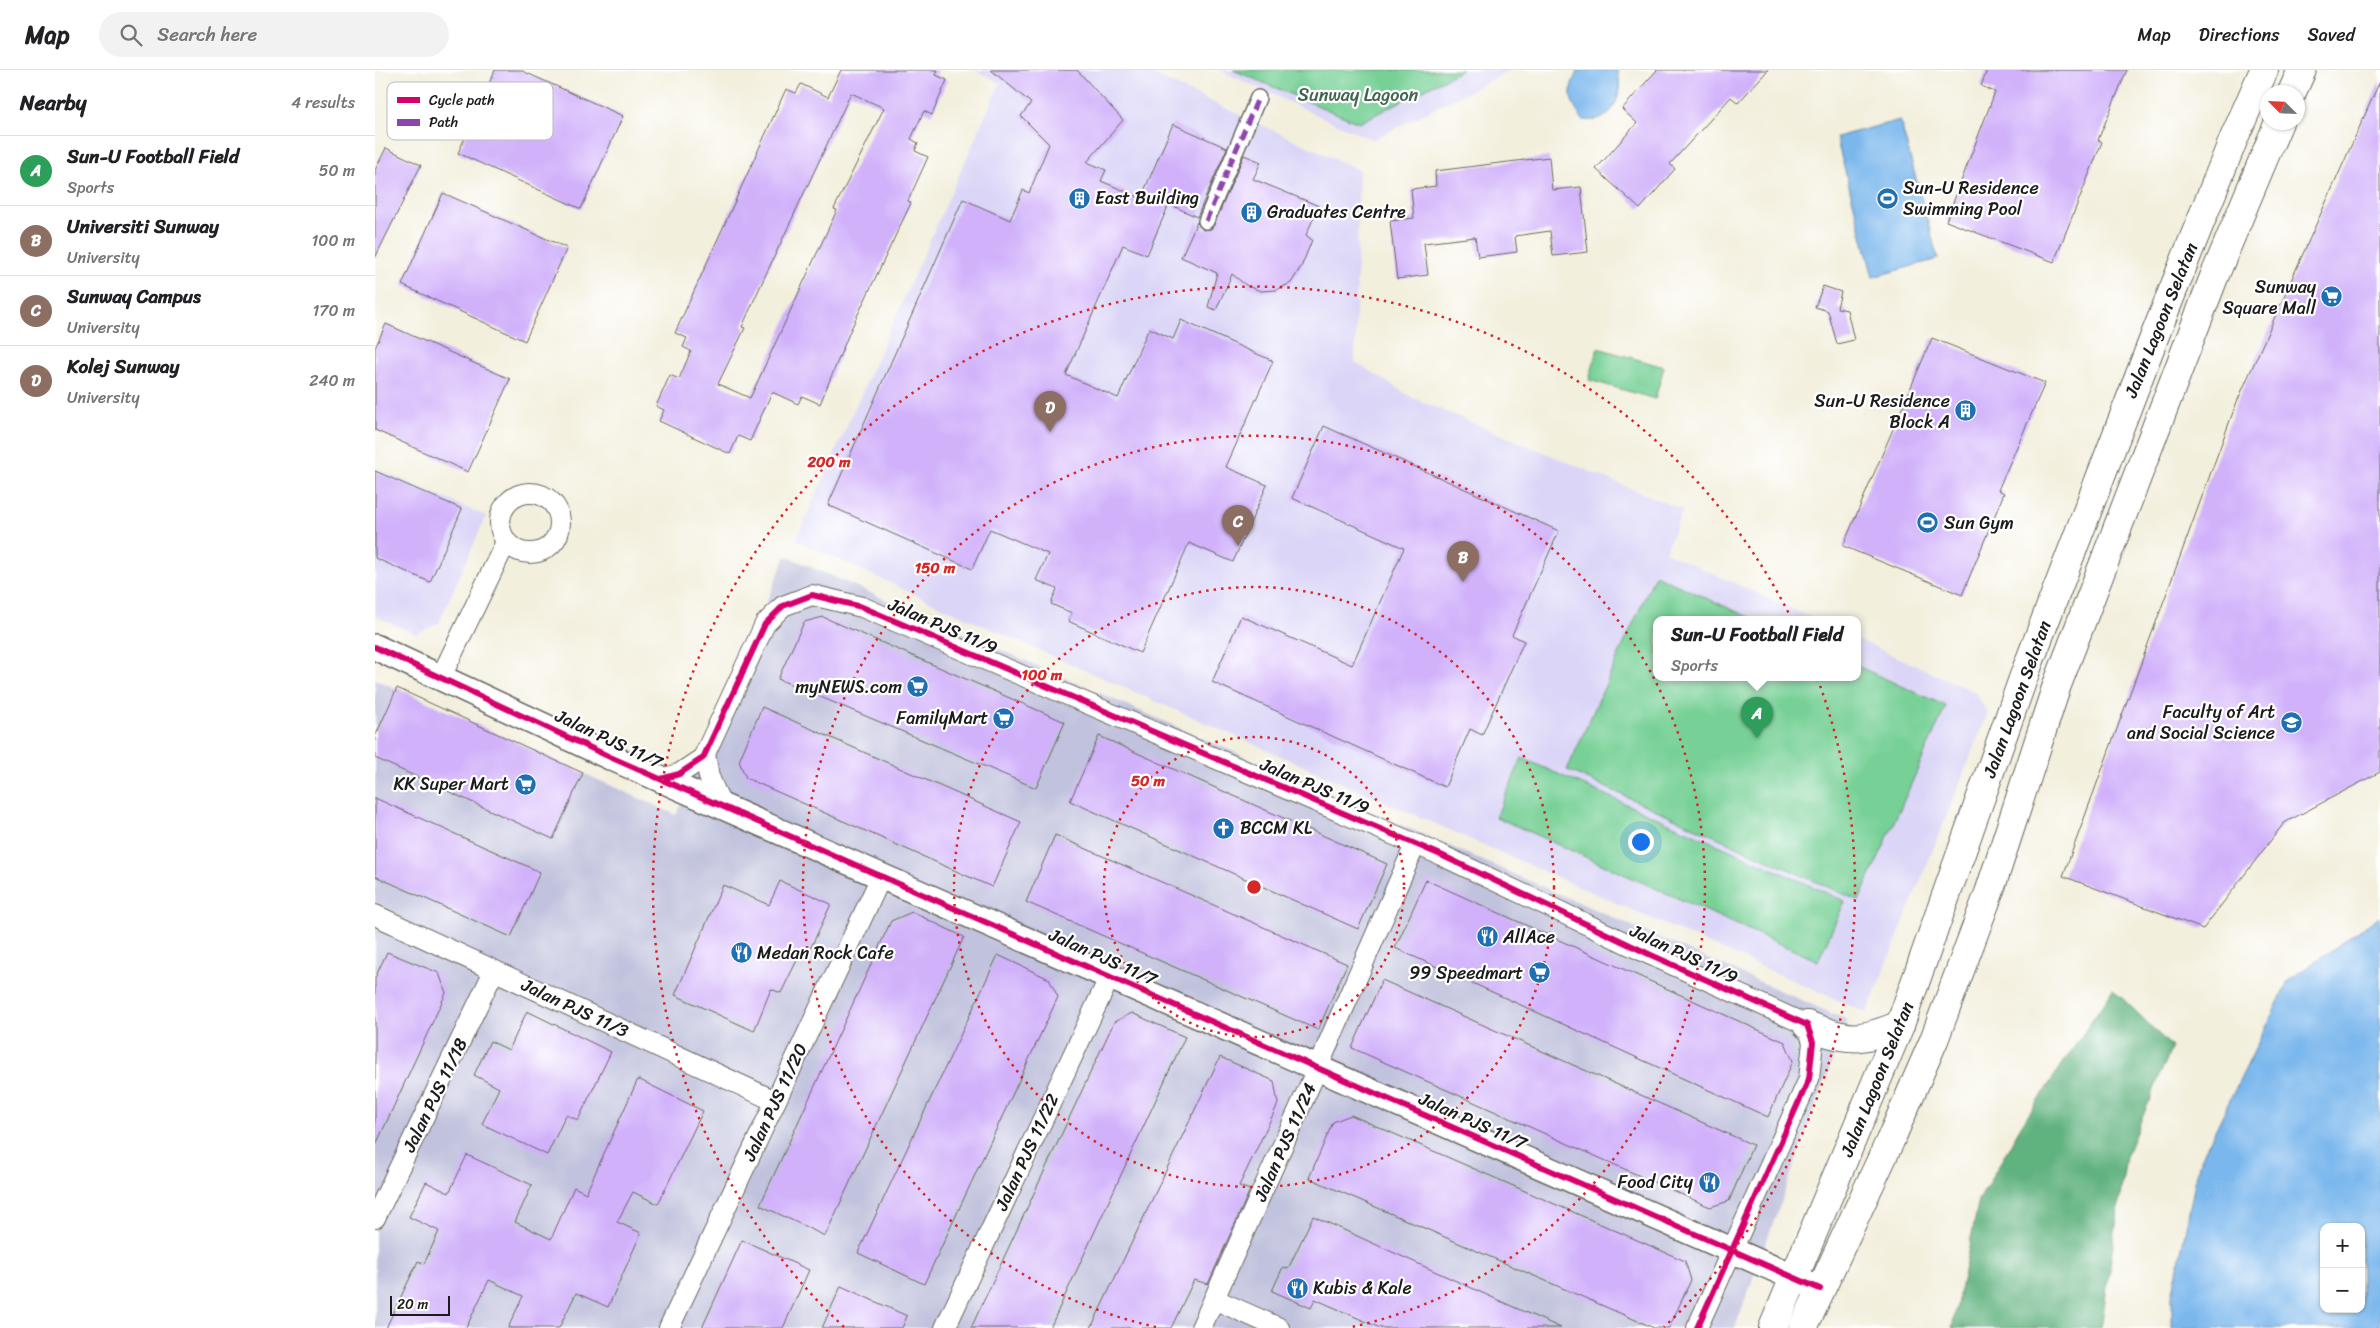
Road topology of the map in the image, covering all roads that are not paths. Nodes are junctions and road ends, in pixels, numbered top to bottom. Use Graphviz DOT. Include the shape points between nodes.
graph roads {
  1 [pos="2264,70"];
  2 [pos="2302,70"];
  3 [pos="2295,85"];
  4 [pos="1258,98"];
  5 [pos="2276,130"];
  6 [pos="1206,221"];
  7 [pos="506,542"];
  8 [pos="375,647"];
  9 [pos="2025,673"];
  10 [pos="441,677"];
  11 [pos="2057,685"];
  12 [pos="705,754"];
  13 [pos="661,779"];
  14 [pos="721,805"];
  15 [pos="1415,844"];
  16 [pos="881,875"];
  17 [pos="375,915"];
  18 [pos="494,971"];
  19 [pos="1110,976"];
  20 [pos="1807,1025"];
  21 [pos="1900,1026"];
  22 [pos="1317,1069"];
  23 [pos="775,1101"];
  24 [pos="375,1218"];
  25 [pos="1731,1250"];
  26 [pos="1795,1278"];
  27 [pos="1820,1289"];
  28 [pos="1214,1299"];
  29 [pos="669,1328"];
  30 [pos="945,1328"];
  31 [pos="1201,1328"];
  32 [pos="1279,1328"];
  33 [pos="1697,1328"];
  34 [pos="1773,1328"];
  35 [pos="1803,1328"];
  1 -- 9 [label="main road, Jalan Lagoon Selatan" via="2157,330"];
  2 -- 3 [label="main road"];
  4 -- 6 [label="street"];
  5 -- 11 [label="main road, Jalan Lagoon Selatan" via="2214,277"];
  7 -- 10 [label="street"];
  8 -- 10 [label="street, Jalan PJS 11/7"];
  9 -- 11 [label="main road"];
  9 -- 21 [label="main road, Jalan Lagoon Selatan"];
  10 -- 13 [label="street, Jalan PJS 11/7"];
  11 -- 27 [label="main road, Jalan Lagoon Selatan" via="1989,893 1933,1040 1890,1141"];
  12 -- 13 [label="street, Jalan PJS 11/9" via="679,774"];
  12 -- 14 [label="street" via="709,777"];
  12 -- 15 [label="street, Jalan PJS 11/9" via="765,624 783,606 812,595 863,607"];
  13 -- 14 [label="street, Jalan PJS 11/7"];
  14 -- 16 [label="street, Jalan PJS 11/7"];
  15 -- 20 [label="street, Jalan PJS 11/9"];
  15 -- 22 [label="street, Jalan PJS 11/24"];
  16 -- 19 [label="street, Jalan PJS 11/7"];
  16 -- 23 [label="street, Jalan PJS 11/20"];
  17 -- 18 [label="street, Jalan PJS 11/3"];
  18 -- 23 [label="street, Jalan PJS 11/3"];
  18 -- 24 [label="street, Jalan PJS 11/18"];
  19 -- 22 [label="street, Jalan PJS 11/7"];
  19 -- 30 [label="street, Jalan PJS 11/22"];
  20 -- 21 [label="main road" via="1839,1037 1861,1038"];
  20 -- 25 [label="street" via="1813,1042 1809,1079"];
  21 -- 26 [label="main road, Jalan Lagoon Selatan"];
  22 -- 25 [label="street, Jalan PJS 11/7"];
  22 -- 28 [label="street, Jalan PJS 11/24"];
  23 -- 29 [label="street, Jalan PJS 11/20"];
  25 -- 26 [label="street, Jalan PJS 11/7"];
  25 -- 33 [label="street"];
  26 -- 27 [label="street, Jalan PJS 11/7"];
  26 -- 34 [label="main road, Jalan Lagoon Selatan"];
  27 -- 35 [label="main road, Jalan Lagoon Selatan"];
  28 -- 31 [label="street, Jalan PJS 11/24"];
  28 -- 32 [label="street"];
}
